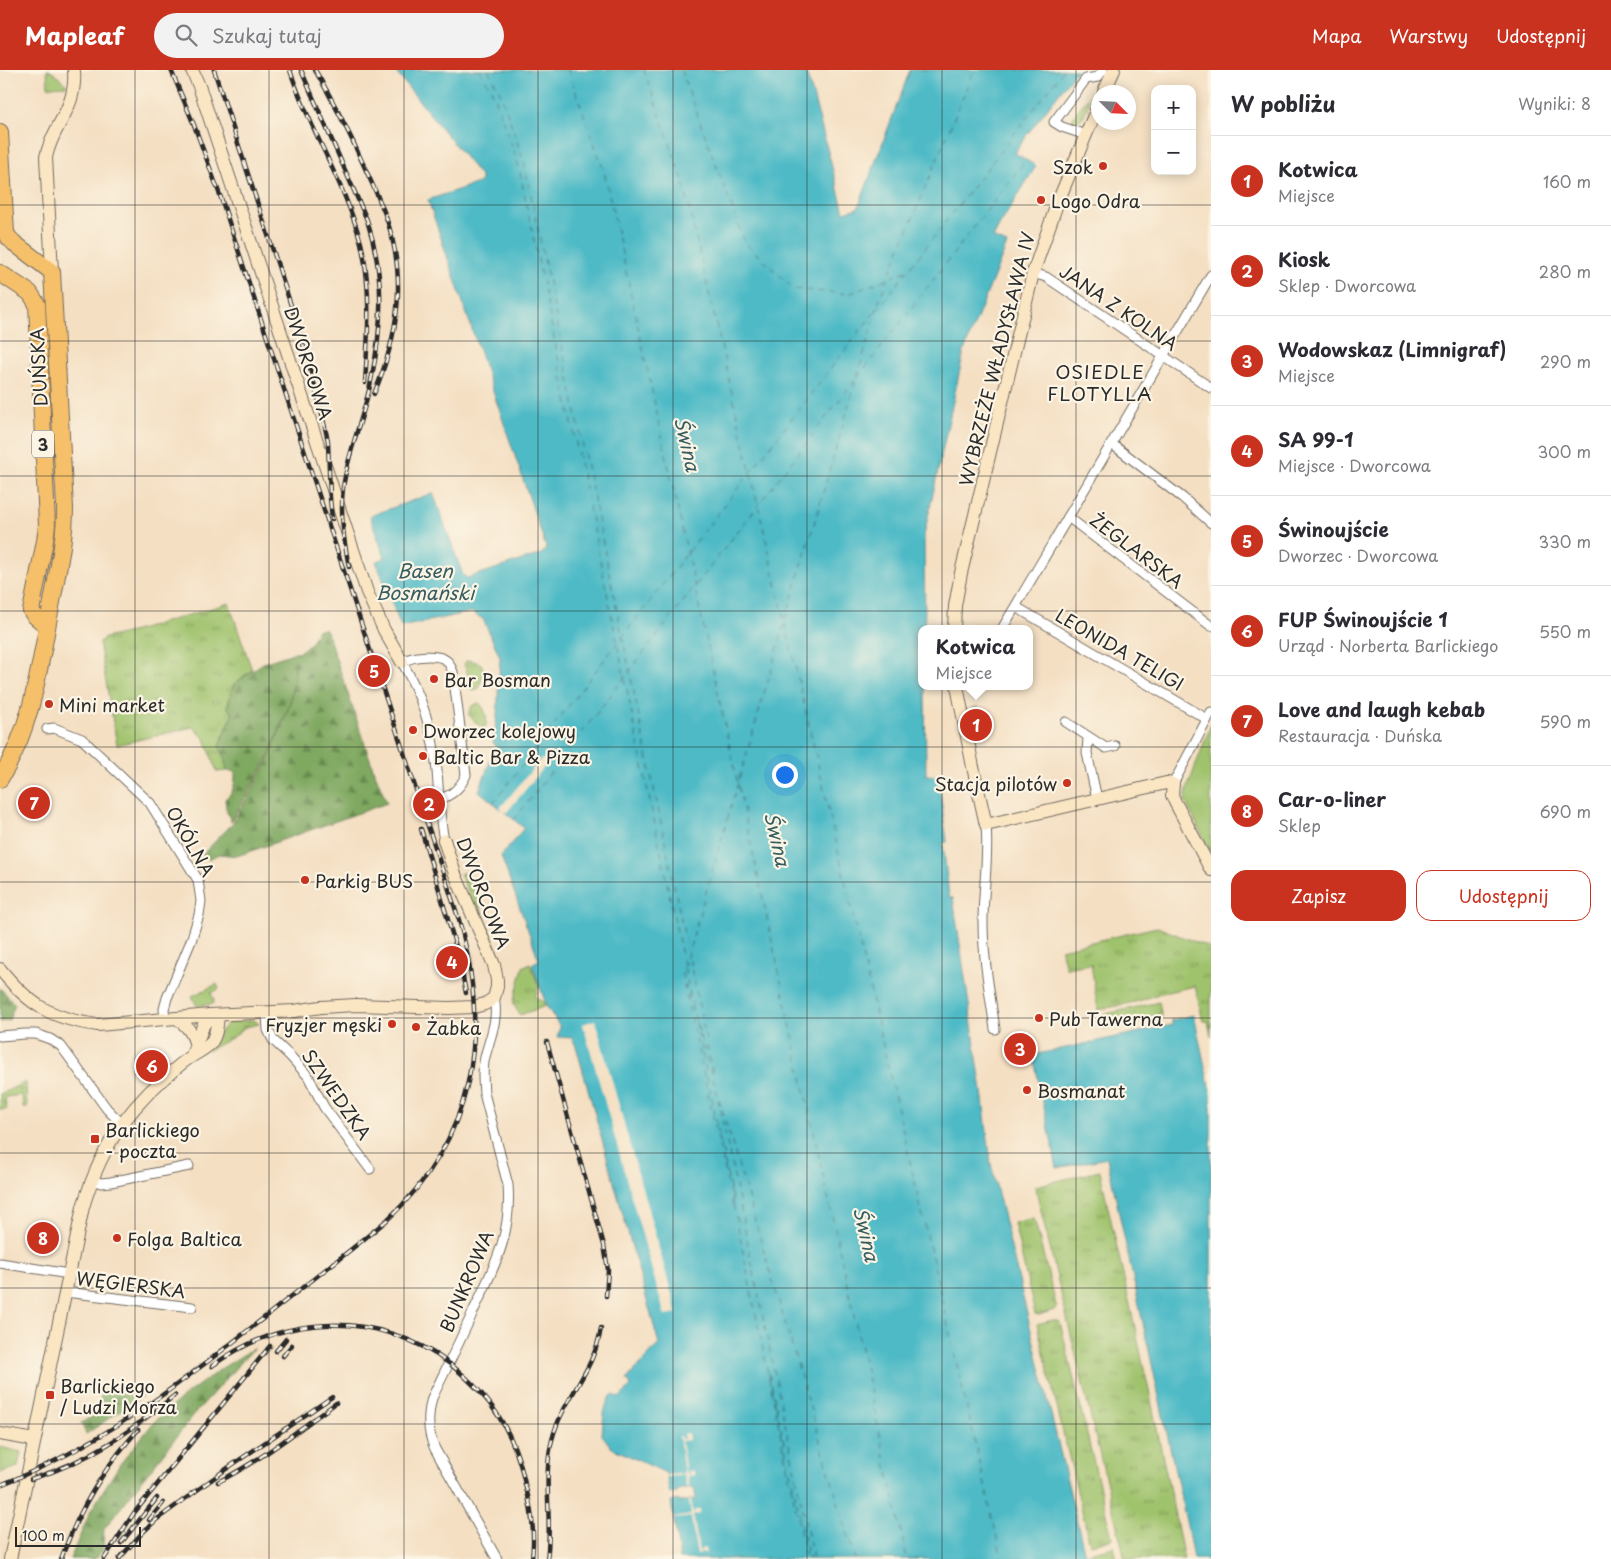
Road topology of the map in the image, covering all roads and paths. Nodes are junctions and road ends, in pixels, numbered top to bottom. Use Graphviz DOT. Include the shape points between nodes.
graph roads {
  1 [pos="74,70"];
  2 [pos="192,70"];
  3 [pos="1103,70"];
  4 [pos="1114,70"];
  5 [pos="1107,85"];
  6 [pos="1091,123"];
  7 [pos="0,132"];
  8 [pos="1086,135"];
  9 [pos="52,272"];
  10 [pos="0,273"];
  11 [pos="1033,273"];
  12 [pos="1211,275"];
  13 [pos="1163,355"];
  14 [pos="1211,388"];
  15 [pos="1112,444"];
  16 [pos="1068,517"];
  17 [pos="1211,523"];
  18 [pos="1016,607"];
  19 [pos="954,625"];
  20 [pos="1005,625"];
  21 [pos="47,626"];
  22 [pos="1211,626"];
  23 [pos="402,662"];
  24 [pos="958,690"];
  25 [pos="1209,715"];
  26 [pos="1066,722"];
  27 [pos="47,729"];
  28 [pos="1088,737"];
  29 [pos="1115,746"];
  30 [pos="0,779"];
  31 [pos="1173,784"];
  32 [pos="438,799"];
  33 [pos="1097,799"];
  34 [pos="986,825"];
  35 [pos="444,840"];
  36 [pos="1211,870"];
  37 [pos="0,969"];
  38 [pos="494,998"];
  39 [pos="266,1012"];
  40 [pos="214,1015"];
  41 [pos="171,1019"];
  42 [pos="995,1029"];
  43 [pos="0,1036"];
  44 [pos="194,1050"];
  45 [pos="122,1124"];
  46 [pos="189,1166"];
  47 [pos="370,1169"];
  48 [pos="91,1180"];
  49 [pos="0,1262"];
  50 [pos="69,1274"];
  51 [pos="65,1292"];
  52 [pos="192,1308"];
  53 [pos="0,1434"];
  54 [pos="34,1440"];
  55 [pos="10,1559"];
  56 [pos="497,1559"];
  1 -- 9 [label="street, DUŃSKA" via="72,99 46,157"];
  2 -- 23 [label="street, DWORCOWA" via="370,600"];
  3 -- 8 [label="street" via="1098,77 1086,79 1058,124"];
  4 -- 5 [label="street"];
  6 -- 8 [label="street, WYBRZEŻE WŁADYSŁAWA IV"];
  7 -- 9 [label="highway" via="6,233 8,238"];
  8 -- 11 [label="street, WYBRZEŻE WŁADYSŁAWA IV"];
  9 -- 21 [label="highway, DUŃSKA / 3" via="65,524"];
  10 -- 21 [label="highway, 3" via="30,293 37,304 47,525 31,610"];
  11 -- 13 [label="street, JANA Z KOLNA" via="1046,277"];
  11 -- 19 [label="street, WYBRZEŻE WŁADYSŁAWA IV" via="961,573"];
  12 -- 13 [label="street"];
  13 -- 14 [label="street, JANA Z KOLNA"];
  13 -- 15 [label="street"];
  15 -- 16 [label="street"];
  15 -- 17 [label="street"];
  16 -- 18 [label="street"];
  16 -- 22 [label="street, ŻEGLARSKA"];
  18 -- 20 [label="street"];
  18 -- 25 [label="street, LEONIDA TELIGI"];
  21 -- 30 [label="highway, DUŃSKA / 3" via="29,716 18,746"];
  23 -- 32 [label="street, DWORCOWA" via="426,713 435,756"];
  23 -- 32 [label="street" via="416,657 442,658 449,662 453,672 466,774 460,787"];
  24 -- 34 [label="street"];
  25 -- 31 [label="street"];
  26 -- 28 [label="street"];
  27 -- 41 [label="street, OKÓLNA" via="54,728 82,739 150,803 198,880 199,915 164,1009"];
  28 -- 29 [label="street" via="1106,748"];
  28 -- 33 [label="street" via="1087,753"];
  31 -- 33 [label="street"];
  31 -- 36 [label="street" via="1175,802"];
  32 -- 35 [label="street, DWORCOWA"];
  33 -- 34 [label="street"];
  34 -- 42 [label="street" via="983,921"];
  35 -- 38 [label="street, DWORCOWA" via="494,966 497,980"];
  37 -- 41 [label="street" via="36,1005 63,1018 98,1025"];
  38 -- 39 [label="street" via="485,1004 468,1007 356,1005"];
  38 -- 56 [label="street, BUNKROWA" via="495,1022 483,1078 508,1185 505,1234 497,1260 432,1398 428,1424 440,1459"];
  39 -- 40 [label="street"];
  39 -- 47 [label="street, SZWEDZKA" via="273,1040 308,1076 324,1107"];
  40 -- 41 [label="street"];
  40 -- 44 [label="street" via="216,1033 210,1044"];
  41 -- 44 [label="street" via="190,1030 194,1037"];
  43 -- 45 [label="street" via="36,1034 61,1046"];
  44 -- 45 [label="street" via="150,1091"];
  45 -- 48 [label="street"];
  46 -- 48 [label="street" via="111,1182"];
  48 -- 50 [label="street"];
  49 -- 50 [label="street"];
  50 -- 51 [label="street"];
  51 -- 52 [label="street, WĘGIERSKA"];
  51 -- 54 [label="street"];
  53 -- 54 [label="street"];
  54 -- 55 [label="street"];
}
